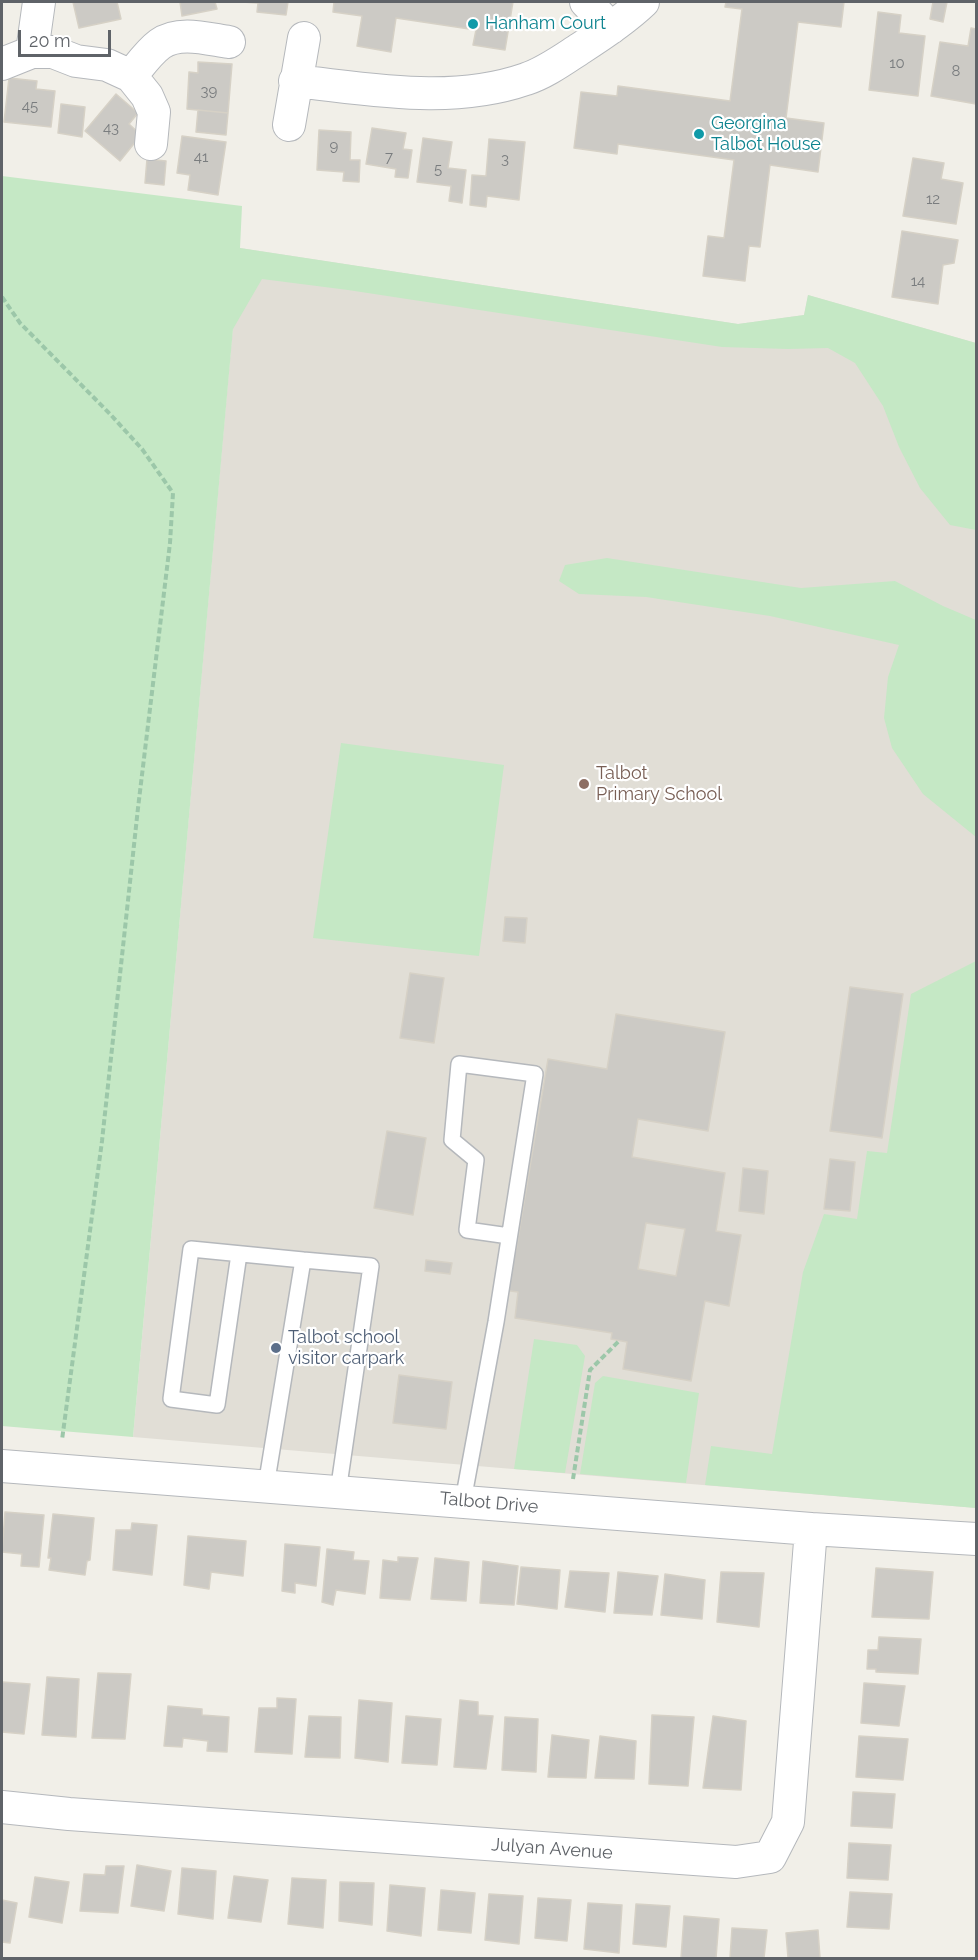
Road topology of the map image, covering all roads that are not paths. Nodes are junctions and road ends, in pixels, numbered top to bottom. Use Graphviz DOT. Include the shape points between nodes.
graph roads {
  1 [pos="39,2"];
  2 [pos="586,2"];
  3 [pos="643,2"];
  4 [pos="611,28"];
  5 [pos="304,38"];
  6 [pos="229,42"];
  7 [pos="32,52"];
  8 [pos="2,64"];
  9 [pos="131,75"];
  10 [pos="295,81"];
  11 [pos="289,125"];
  12 [pos="151,144"];
  13 [pos="509,1236"];
  14 [pos="239,1254"];
  15 [pos="303,1260"];
  16 [pos="2,1466"];
  17 [pos="266,1486"];
  18 [pos="338,1492"];
  19 [pos="464,1501"];
  20 [pos="811,1529"];
  21 [pos="976,1539"];
  22 [pos="2,1807"];
  1 -- 7 [label="street"];
  2 -- 4 [label="street"];
  3 -- 4 [label="street"];
  4 -- 10 [label="street" via="527,79 482,90 392,92"];
  5 -- 10 [label="street"];
  6 -- 9 [label="street" via="173,38 161,44"];
  7 -- 8 [label="street"];
  7 -- 9 [label="street" via="53,52"];
  9 -- 12 [label="street" via="154,112"];
  10 -- 11 [label="street"];
  13 -- 13 [label="lane" via="535,1074 459,1064 452,1140 476,1160 467,1230"];
  13 -- 19 [label="lane"];
  14 -- 14 [label="lane" via="217,1405 171,1400 191,1249"];
  14 -- 15 [label="lane"];
  15 -- 17 [label="lane"];
  15 -- 18 [label="lane" via="371,1266"];
  16 -- 17 [label="street, Talbot Drive"];
  17 -- 18 [label="street, Talbot Drive"];
  18 -- 19 [label="street, Talbot Drive"];
  19 -- 20 [label="street, Talbot Drive"];
  20 -- 21 [label="street, Talbot Drive"];
  20 -- 22 [label="street, Julyan Avenue" via="788,1822 770,1857 736,1862"];
}
